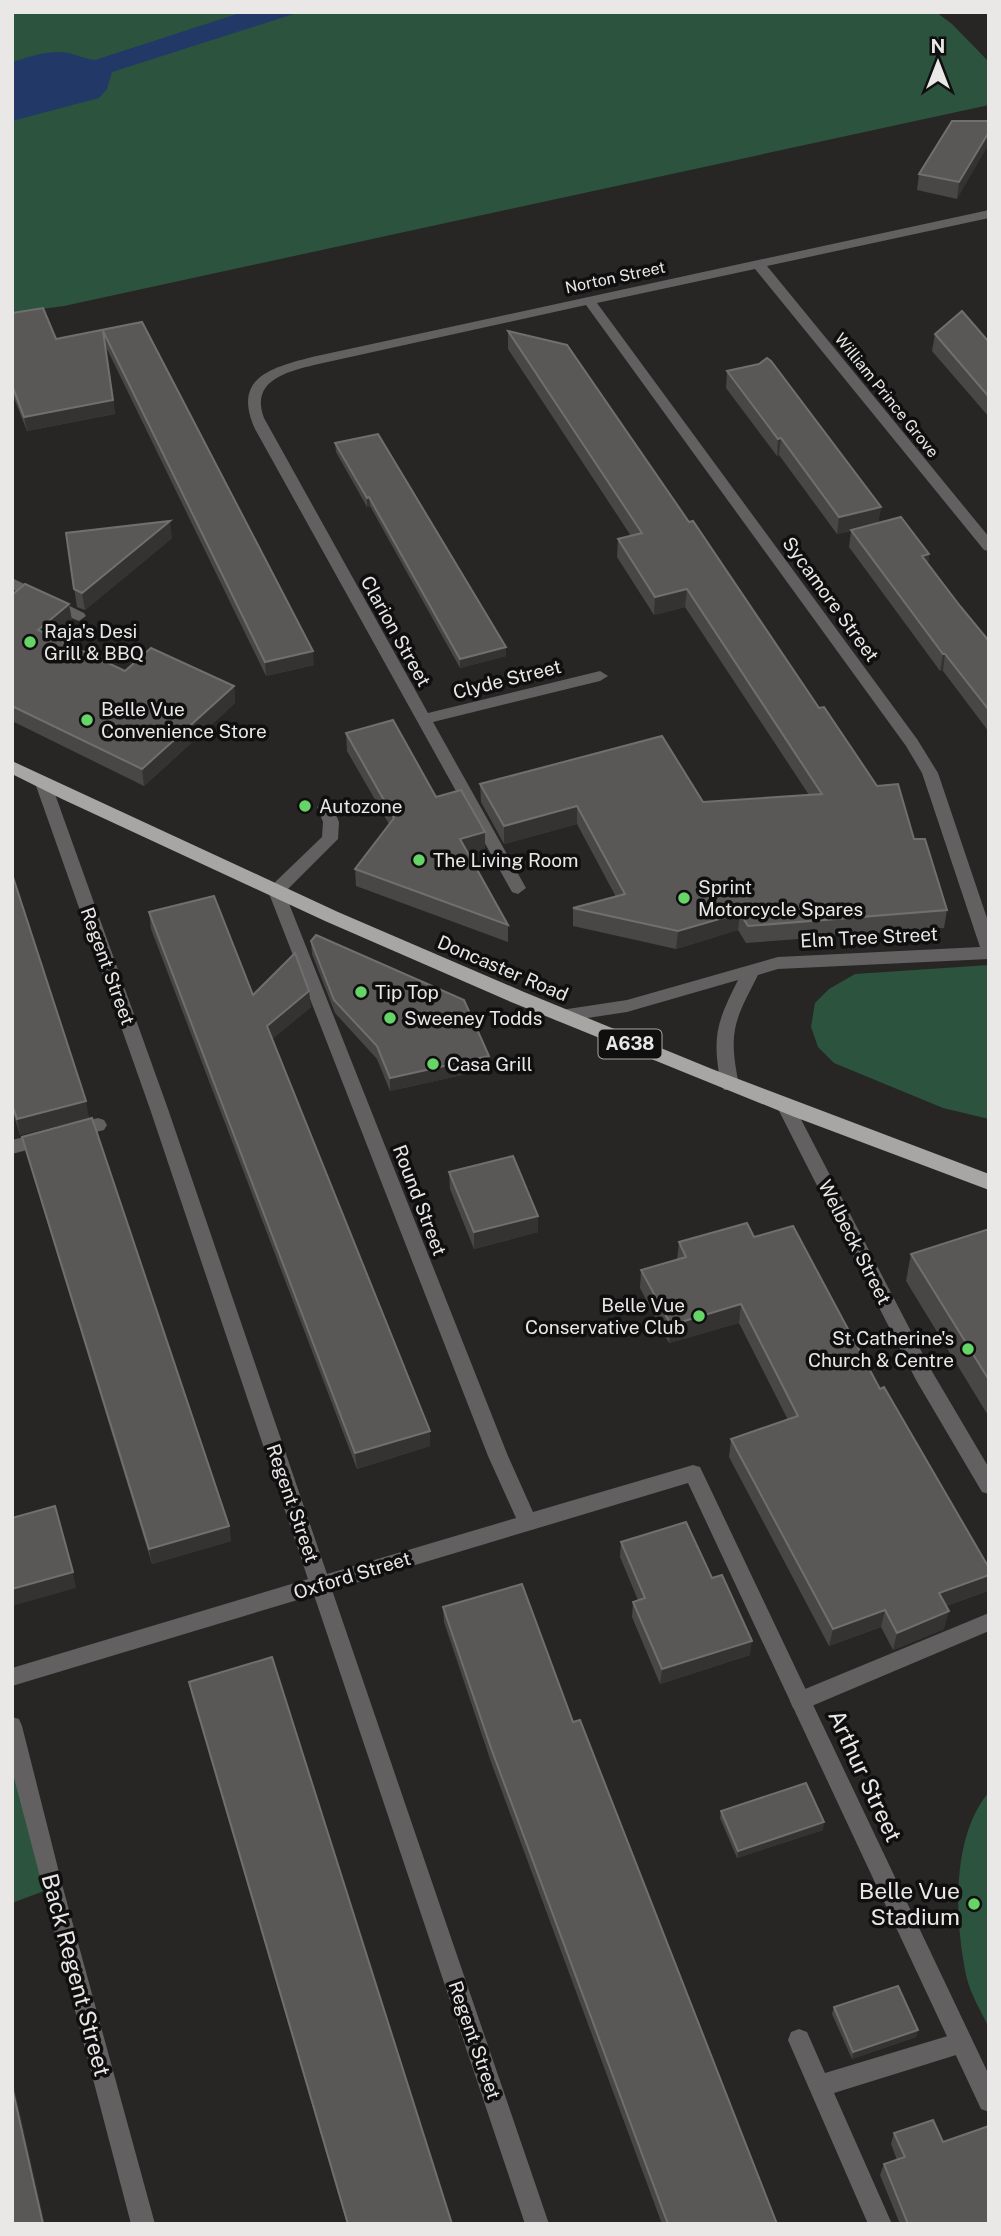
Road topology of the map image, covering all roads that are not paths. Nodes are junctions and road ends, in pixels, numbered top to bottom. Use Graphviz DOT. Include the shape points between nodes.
graph roads {
  1 [pos="989,214"];
  2 [pos="758,264"];
  3 [pos="589,300"];
  4 [pos="256,390"];
  5 [pos="989,547"];
  6 [pos="12,583"];
  7 [pos="79,616"];
  8 [pos="600,676"];
  9 [pos="423,719"];
  10 [pos="12,768"];
  11 [pos="43,783"];
  12 [pos="325,807"];
  13 [pos="518,888"];
  14 [pos="276,891"];
  15 [pos="989,951"];
  16 [pos="752,970"];
  17 [pos="561,1016"];
  18 [pos="730,1085"];
  19 [pos="786,1107"];
  20 [pos="99,1125"];
  21 [pos="12,1147"];
  22 [pos="989,1182"];
  23 [pos="693,1473"];
  24 [pos="989,1486"];
  25 [pos="528,1523"];
  26 [pos="321,1584"];
  27 [pos="989,1622"];
  28 [pos="12,1677"];
  29 [pos="800,1701"];
  30 [pos="12,1726"];
  31 [pos="799,2040"];
  32 [pos="961,2043"];
  33 [pos="820,2086"];
  34 [pos="989,2101"];
  35 [pos="143,2224"];
  36 [pos="537,2224"];
  37 [pos="880,2224"];
  1 -- 2 [label="street, Norton Street"];
  2 -- 3 [label="street, Norton Street"];
  2 -- 5 [label="street, William Prince Grove"];
  3 -- 4 [label="street, Norton Street" via="312,361 277,373"];
  3 -- 15 [label="street, Sycamore Street" via="912,743 930,773"];
  4 -- 9 [label="street, Clarion Street" via="254,407 262,429"];
  6 -- 7 [label="street"];
  8 -- 9 [label="street, Clyde Street"];
  9 -- 13 [label="street, Clarion Street"];
  10 -- 11 [label="highway, Doncaster Road / A638"];
  11 -- 14 [label="highway, Doncaster Road / A638"];
  11 -- 26 [label="street, Regent Street"];
  12 -- 14 [label="street" via="331,822 330,839"];
  14 -- 17 [label="highway, Doncaster Road / A638"];
  14 -- 25 [label="street, Round Street"];
  15 -- 16 [label="street, Elm Tree Street" via="799,961"];
  16 -- 17 [label="street, Elm Tree Street" via="627,1006"];
  16 -- 18 [label="street" via="728,1017 723,1049"];
  17 -- 18 [label="highway, Doncaster Road / A638"];
  18 -- 19 [label="highway, Doncaster Road / A638"];
  19 -- 22 [label="highway, Doncaster Road / A638"];
  19 -- 24 [label="street, Welbeck Street" via="923,1374"];
  20 -- 21 [label="street"];
  23 -- 25 [label="street, Oxford Street"];
  23 -- 29 [label="street, Arthur Street"];
  25 -- 26 [label="street, Oxford Street"];
  26 -- 28 [label="street, Oxford Street"];
  26 -- 36 [label="street, Regent Street"];
  27 -- 29 [label="street"];
  29 -- 32 [label="street, Arthur Street"];
  30 -- 35 [label="street, Back Regent Street"];
  31 -- 33 [label="street"];
  32 -- 33 [label="street"];
  32 -- 34 [label="street, Arthur Street"];
  33 -- 37 [label="street"];
}
